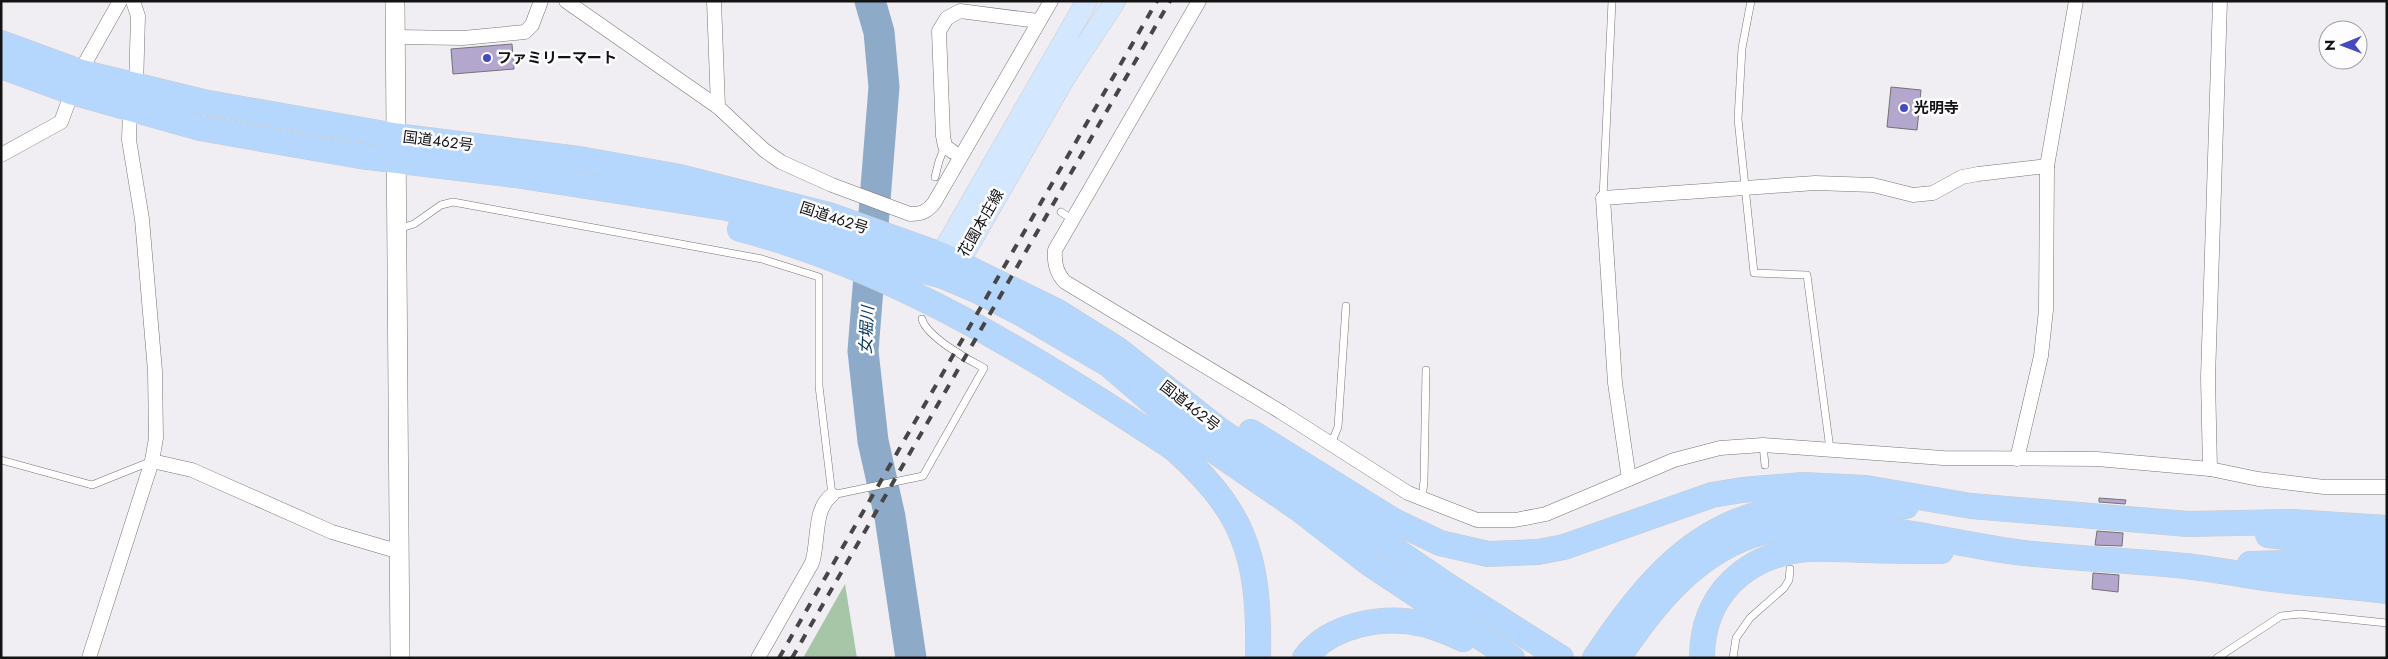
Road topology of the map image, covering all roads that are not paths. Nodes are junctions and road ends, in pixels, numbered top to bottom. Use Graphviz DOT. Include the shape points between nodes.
graph roads {
  1 [pos="120,1"];
  2 [pos="133,1"];
  3 [pos="395,1"];
  4 [pos="540,1"];
  5 [pos="566,1"];
  6 [pos="714,1"];
  7 [pos="1051,1"];
  8 [pos="1087,1"];
  9 [pos="1115,1"];
  10 [pos="1199,1"];
  11 [pos="1612,1"];
  12 [pos="1751,1"];
  13 [pos="2076,1"];
  14 [pos="2220,1"];
  15 [pos="580,5"];
  16 [pos="1038,21"];
  17 [pos="396,37"];
  18 [pos="1,43"];
  19 [pos="1,66"];
  20 [pos="76,82"];
  21 [pos="133,99"];
  22 [pos="718,107"];
  23 [pos="396,136"];
  24 [pos="949,149"];
  25 [pos="1,155"];
  26 [pos="396,161"];
  27 [pos="2047,166"];
  28 [pos="935,177"];
  29 [pos="1743,188"];
  30 [pos="1603,198"];
  31 [pos="398,229"];
  32 [pos="827,236"];
  33 [pos="948,264"];
  34 [pos="903,265"];
  35 [pos="1346,306"];
  36 [pos="922,319"];
  37 [pos="1118,349"];
  38 [pos="1426,370"];
  39 [pos="1331,444"];
  40 [pos="1763,445"];
  41 [pos="1175,449"];
  42 [pos="1830,449"];
  43 [pos="2016,458"];
  44 [pos="1,460"];
  45 [pos="152,461"];
  46 [pos="1765,465"];
  47 [pos="2210,469"];
  48 [pos="1629,479"];
  49 [pos="2387,486"];
  50 [pos="835,494"];
  51 [pos="1422,499"];
  52 [pos="1971,506"];
  53 [pos="2188,524"];
  54 [pos="2387,528"];
  55 [pos="2387,549"];
  56 [pos="400,552"];
  57 [pos="2016,552"];
  58 [pos="2187,566"];
  59 [pos="1790,569"];
  60 [pos="2387,570"];
  61 [pos="2387,590"];
  62 [pos="2387,623"];
  63 [pos="1610,653"];
  64 [pos="89,658"];
  65 [pos="400,658"];
  66 [pos="758,658"];
  67 [pos="1258,658"];
  68 [pos="1305,658"];
  69 [pos="1493,658"];
  70 [pos="1512,658"];
  71 [pos="1560,658"];
  72 [pos="1702,658"];
  73 [pos="1733,658"];
  74 [pos="2217,658"];
  1 -- 20 [label="street"];
  2 -- 21 [label="street" via="138,16"];
  3 -- 17 [label="street"];
  4 -- 17 [label="street" via="532,26 525,32 463,38"];
  5 -- 15 [label="street"];
  6 -- 22 [label="street"];
  7 -- 16 [label="street"];
  8 -- 33 [label="main road, 花園本庄線"];
  9 -- 33 [label="main road, 花園本庄線"];
  10 -- 39 [label="street" via="1067,216 1055,250 1059,275 1065,282"];
  11 -- 30 [label="lane"];
  12 -- 29 [label="lane" via="1742,48 1738,119"];
  13 -- 27 [label="street"];
  14 -- 47 [label="street" via="2208,378"];
  15 -- 22 [label="street"];
  16 -- 22 [label="street" via="934,203 929,210 919,214 910,214 798,170 764,150"];
  16 -- 24 [label="street" via="960,11 946,18 940,31"];
  17 -- 23 [label="street"];
  18 -- 20 [label="highway, 国道462号"];
  19 -- 20 [label="highway, 国道462号"];
  20 -- 21 [label="highway, 国道462号"];
  20 -- 25 [label="street" via="61,122"];
  21 -- 23 [label="highway, 国道462号" via="250,112"];
  21 -- 26 [label="highway, 国道462号" via="200,128"];
  21 -- 45 [label="street" via="129,140 142,219 155,371 156,438"];
  23 -- 26 [label="street"];
  23 -- 32 [label="highway, 国道462号" via="631,168 728,188"];
  24 -- 28 [label="lane" via="938,161"];
  26 -- 31 [label="street"];
  26 -- 32 [label="highway, 国道462号" via="515,175 550,192 714,222 769,236"];
  27 -- 29 [label="street" via="1962,177 1933,193 1913,195 1873,185 1814,183"];
  27 -- 43 [label="street" via="2042,356"];
  29 -- 30 [label="street"];
  29 -- 42 [label="lane" via="1754,273 1807,275"];
  30 -- 48 [label="street" via="1615,383"];
  31 -- 50 [label="lane" via="414,224 441,205 453,202 762,259 819,277 819,386"];
  31 -- 56 [label="street"];
  32 -- 34 [label="highway"];
  32 -- 34 [label="highway, 国道462号"];
  33 -- 34 [label="highway, 国道462号"];
  33 -- 37 [label="highway, 国道462号" via="1058,312"];
  33 -- 41 [label="highway" via="952,295 963,304 1116,398"];
  33 -- 70 [label="highway, 国道462号" via="976,290 1108,364 1187,432 1299,508 1370,564"];
  34 -- 41 [label="highway" via="1004,343"];
  35 -- 39 [label="lane" via="1338,427"];
  36 -- 50 [label="lane" via="936,338 984,368 926,473 917,478"];
  37 -- 52 [label="highway" via="1394,521 1463,550 1488,554 1538,552 1589,539 1712,495 1771,487 1866,488"];
  37 -- 71 [label="highway, 国道462号" via="1218,429"];
  38 -- 51 [label="lane"];
  39 -- 51 [label="street"];
  40 -- 42 [label="street"];
  40 -- 46 [label="lane"];
  40 -- 48 [label="street" via="1720,448 1674,460"];
  41 -- 67 [label="highway" via="1216,491 1241,532 1254,574"];
  42 -- 43 [label="street" via="1943,458"];
  43 -- 47 [label="street" via="2097,459"];
  44 -- 45 [label="lane" via="92,485"];
  45 -- 56 [label="street" via="192,470 332,532"];
  45 -- 64 [label="street"];
  47 -- 49 [label="street" via="2324,487"];
  48 -- 51 [label="street" via="1546,514 1515,520 1477,520"];
  50 -- 66 [label="street" via="823,505 812,563"];
  52 -- 53 [label="highway"];
  52 -- 63 [label="highway" via="1790,509 1740,520 1697,542 1670,565 1639,597"];
  53 -- 54 [label="highway" via="2292,522"];
  53 -- 55 [label="highway"];
  56 -- 65 [label="street"];
  57 -- 58 [label="highway"];
  57 -- 63 [label="highway" via="1881,529 1820,526 1768,532 1743,539 1700,563 1676,583"];
  57 -- 72 [label="highway" via="1814,549 1786,552 1752,565 1724,588 1705,624"];
  58 -- 60 [label="highway" via="2291,563"];
  58 -- 61 [label="highway" via="2278,580"];
  59 -- 73 [label="lane" via="1784,588 1750,618 1736,638"];
  62 -- 74 [label="lane" via="2300,614 2281,616"];
  68 -- 69 [label="highway" via="1323,641 1341,631 1360,624 1403,621 1444,630"];
}
